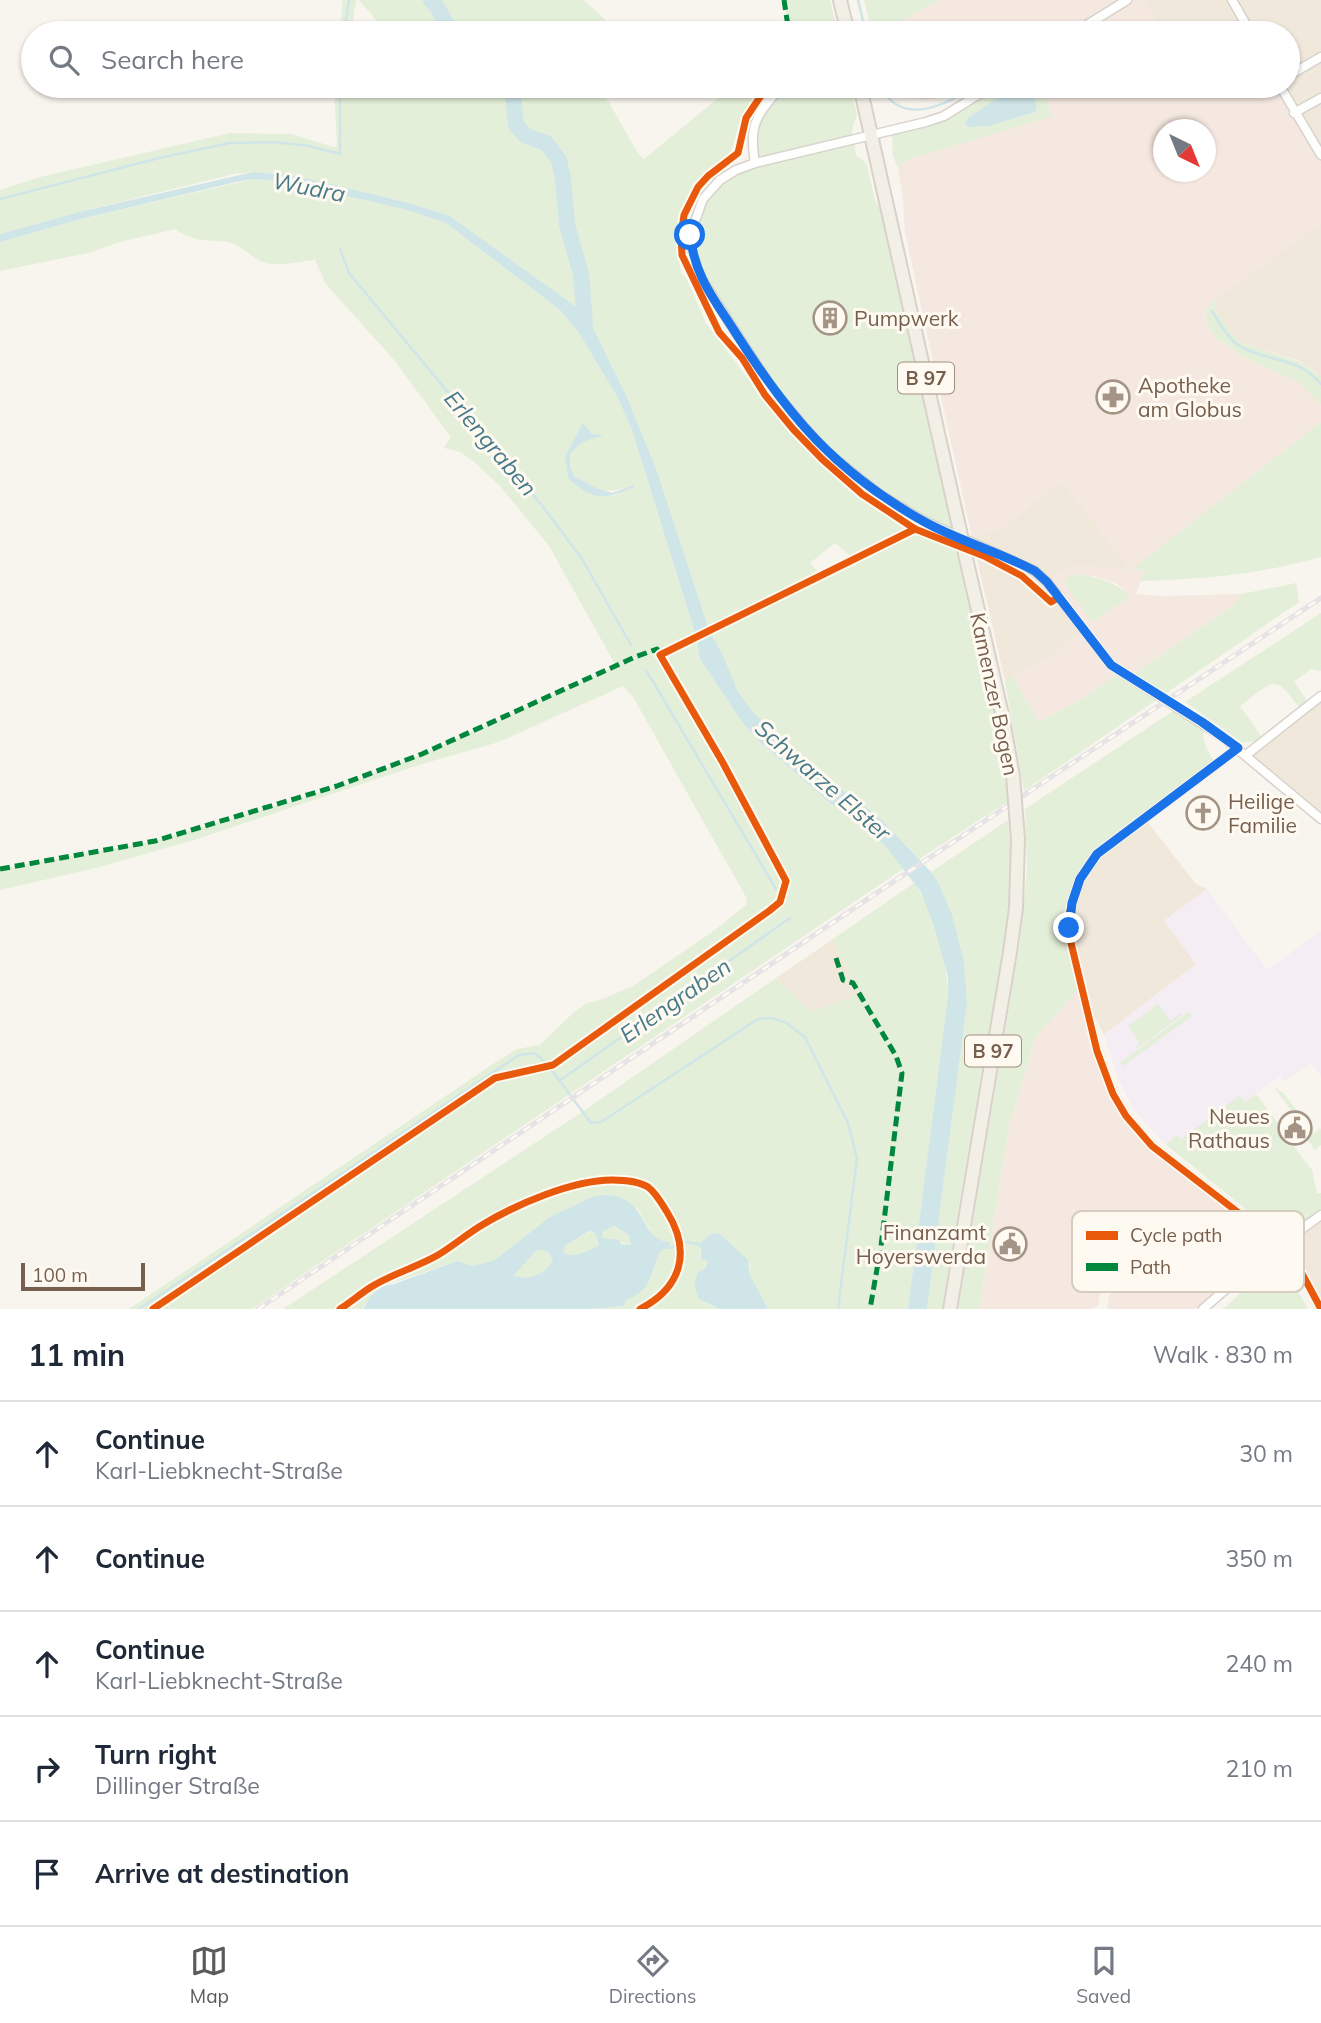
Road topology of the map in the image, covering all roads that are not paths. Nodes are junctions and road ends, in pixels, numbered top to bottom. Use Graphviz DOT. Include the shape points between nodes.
graph roads {
  1 [pos="840,0"];
  2 [pos="1127,0"];
  3 [pos="1232,0"];
  4 [pos="845,21"];
  5 [pos="1093,21"];
  6 [pos="1244,21"];
  7 [pos="1321,57"];
  8 [pos="1300,69"];
  9 [pos="771,98"];
  10 [pos="863,98"];
  11 [pos="973,98"];
  12 [pos="1286,98"];
  13 [pos="1321,98"];
  14 [pos="1294,113"];
  15 [pos="871,136"];
  16 [pos="1321,155"];
  17 [pos="755,163"];
  18 [pos="924,521"];
  19 [pos="915,529"];
  20 [pos="1321,696"];
  21 [pos="1238,748"];
  22 [pos="1246,755"];
  23 [pos="1321,819"];
  24 [pos="1236,1211"];
  25 [pos="1321,1215"];
  26 [pos="1304,1227"];
  27 [pos="1304,1276"];
  28 [pos="1223,1292"];
  29 [pos="950,1309"];
  30 [pos="1203,1309"];
  31 [pos="1321,1309"];
  1 -- 4 [label="main road"];
  2 -- 5 [label="street"];
  3 -- 6 [label="street"];
  7 -- 8 [label="street"];
  9 -- 17 [label="street" via="752,128"];
  10 -- 15 [label="main road, Kamenzer Bogen / B 97"];
  11 -- 15 [label="street" via="944,116"];
  12 -- 14 [label="street"];
  13 -- 14 [label="street"];
  14 -- 16 [label="street"];
  15 -- 17 [label="street"];
  15 -- 29 [label="main road, Kamenzer Bogen / B 97, bridge" via="1002,714 1018,839 1012,941"];
  17 -- 18 [label="street" via="720,180 703,199 690,235 699,275 799,424 855,477"];
  18 -- 19 [label="street"];
  18 -- 21 [label="street" via="1035,571 1111,665"];
  20 -- 22 [label="street"];
  21 -- 22 [label="street"];
  21 -- 24 [label="street" via="1097,854 1080,879 1069,928 1097,1051 1126,1116 1152,1146"];
  22 -- 23 [label="street"];
  25 -- 26 [label="street"];
  27 -- 31 [label="street"];
  28 -- 30 [label="street"];
}
